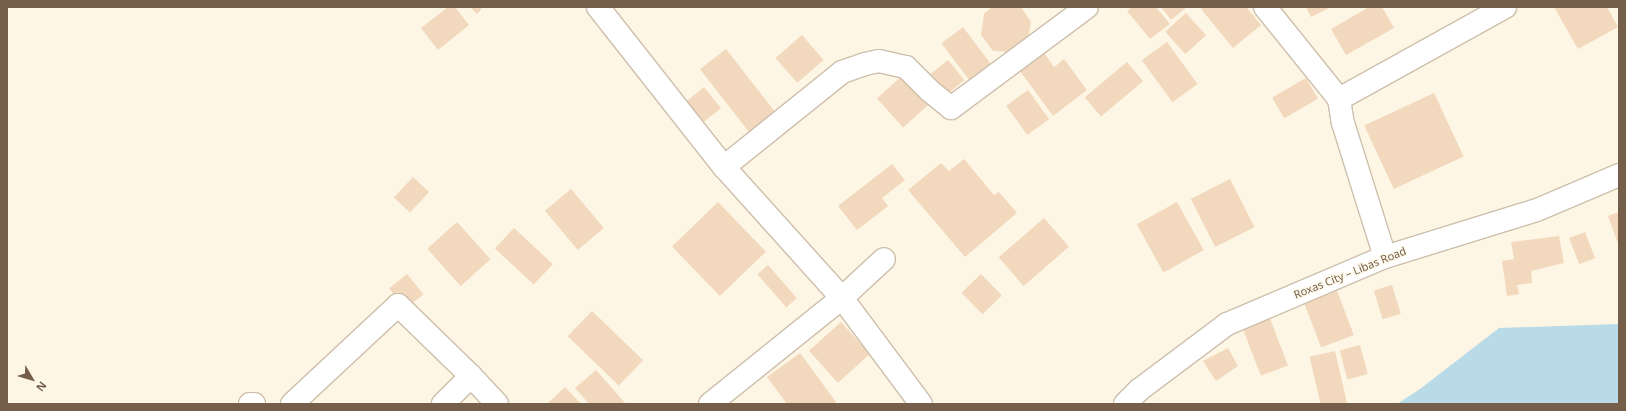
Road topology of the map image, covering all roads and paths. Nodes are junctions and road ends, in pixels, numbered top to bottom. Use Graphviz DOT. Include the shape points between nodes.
graph roads {
  1 [pos="598,7"];
  2 [pos="1087,7"];
  3 [pos="1265,7"];
  4 [pos="1505,7"];
  5 [pos="1339,99"];
  6 [pos="724,167"];
  7 [pos="1619,175"];
  8 [pos="1385,257"];
  9 [pos="884,259"];
  10 [pos="842,298"];
  11 [pos="471,376"];
  12 [pos="250,404"];
  13 [pos="254,404"];
  14 [pos="292,404"];
  15 [pos="443,404"];
  16 [pos="497,404"];
  17 [pos="710,404"];
  18 [pos="921,404"];
  19 [pos="1124,404"];
  1 -- 6 [label="street"];
  2 -- 6 [label="street" via="951,108 906,67 879,61 842,72"];
  3 -- 5 [label="street"];
  4 -- 5 [label="street"];
  5 -- 8 [label="street" via="1343,123"];
  6 -- 10 [label="street"];
  7 -- 8 [label="street, Roxas City – Libas Road" via="1537,210"];
  8 -- 19 [label="street, Roxas City – Libas Road" via="1227,324"];
  9 -- 10 [label="street"];
  10 -- 17 [label="street"];
  10 -- 18 [label="street"];
  11 -- 14 [label="street" via="398,305"];
  11 -- 15 [label="street"];
  11 -- 16 [label="street"];
  12 -- 13 [label="street"];
}
